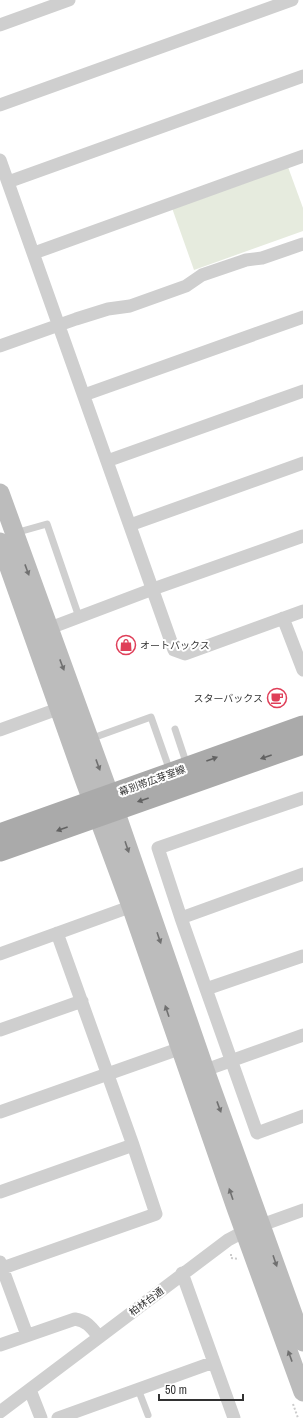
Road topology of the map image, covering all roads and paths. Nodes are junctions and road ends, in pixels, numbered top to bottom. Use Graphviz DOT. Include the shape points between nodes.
graph roads {
  1 [pos="69,0"];
  2 [pos="292,0"];
  3 [pos="0,24"];
  4 [pos="303,76"];
  5 [pos="0,105"];
  6 [pos="303,156"];
  7 [pos="0,160"];
  8 [pos="8,182"];
  9 [pos="303,244"];
  10 [pos="34,253"];
  11 [pos="303,316"];
  12 [pos="58,325"];
  13 [pos="0,346"];
  14 [pos="303,391"];
  15 [pos="84,395"];
  16 [pos="107,461"];
  17 [pos="303,463"];
  18 [pos="0,493"];
  19 [pos="130,525"];
  20 [pos="303,536"];
  21 [pos="5,537"];
  22 [pos="153,589"];
  23 [pos="303,611"];
  24 [pos="79,617"];
  25 [pos="283,618"];
  26 [pos="40,632"];
  27 [pos="303,670"];
  28 [pos="67,705"];
  29 [pos="303,726"];
  30 [pos="175,729"];
  31 [pos="0,730"];
  32 [pos="89,740"];
  33 [pos="303,744"];
  34 [pos="180,770"];
  35 [pos="303,798"];
  36 [pos="104,805"];
  37 [pos="0,834"];
  38 [pos="0,851"];
  39 [pos="303,874"];
  40 [pos="139,904"];
  41 [pos="181,918"];
  42 [pos="57,933"];
  43 [pos="0,954"];
  44 [pos="303,956"];
  45 [pos="206,989"];
  46 [pos="82,1001"];
  47 [pos="0,1030"];
  48 [pos="303,1035"];
  49 [pos="188,1045"];
  50 [pos="231,1060"];
  51 [pos="198,1073"];
  52 [pos="108,1075"];
  53 [pos="0,1112"];
  54 [pos="303,1116"];
  55 [pos="133,1146"];
  56 [pos="0,1192"];
  57 [pos="303,1210"];
  58 [pos="253,1228"];
  59 [pos="1,1266"];
  60 [pos="182,1273"];
  61 [pos="27,1336"];
  62 [pos="99,1337"];
  63 [pos="303,1342"];
  64 [pos="0,1345"];
  65 [pos="214,1362"];
  66 [pos="138,1389"];
  67 [pos="30,1390"];
  68 [pos="303,1392"];
  69 [pos="0,1412"];
  70 [pos="148,1415"];
  71 [pos="41,1418"];
  72 [pos="58,1418"];
  73 [pos="234,1418"];
  1 -- 3 [label="street"];
  2 -- 5 [label="street"];
  4 -- 8 [label="street"];
  6 -- 10 [label="street"];
  7 -- 8 [label="street"];
  8 -- 10 [label="street"];
  9 -- 12 [label="street" via="202,275 186,286 130,306 108,308"];
  10 -- 12 [label="street"];
  11 -- 15 [label="street"];
  12 -- 13 [label="street"];
  12 -- 15 [label="street"];
  14 -- 16 [label="street"];
  15 -- 16 [label="street"];
  16 -- 19 [label="street"];
  17 -- 19 [label="street"];
  18 -- 21 [label="street"];
  19 -- 22 [label="street"];
  20 -- 22 [label="street"];
  21 -- 24 [label="lane" via="47,524"];
  21 -- 26 [label="street"];
  22 -- 24 [label="street"];
  22 -- 25 [label="street" via="174,650 185,654"];
  23 -- 25 [label="street"];
  24 -- 26 [label="street"];
  25 -- 27 [label="street"];
  26 -- 28 [label="street"];
  28 -- 31 [label="street"];
  28 -- 32 [label="street"];
  28 -- 36 [label="street"];
  34 -- 29 [label="main road, 幕別帯広芽室線, one-way"];
  30 -- 34 [label="lane"];
  32 -- 34 [label="lane" via="151,717"];
  32 -- 36 [label="street, one-way"];
  33 -- 36 [label="main road, 幕別帯広芽室線, one-way"];
  34 -- 36 [label="main road, 幕別帯広芽室線"];
  35 -- 41 [label="street" via="158,848"];
  36 -- 37 [label="main road, 幕別帯広芽室線"];
  36 -- 38 [label="main road, 幕別帯広芽室線, one-way"];
  36 -- 40 [label="street"];
  39 -- 41 [label="street"];
  40 -- 42 [label="street"];
  40 -- 49 [label="street"];
  41 -- 45 [label="street"];
  42 -- 43 [label="street"];
  42 -- 46 [label="street"];
  44 -- 45 [label="street"];
  45 -- 50 [label="street"];
  46 -- 47 [label="street"];
  46 -- 52 [label="street"];
  48 -- 50 [label="street"];
  49 -- 51 [label="street"];
  49 -- 52 [label="street"];
  50 -- 51 [label="street"];
  50 -- 54 [label="street" via="257,1133"];
  51 -- 58 [label="street"];
  52 -- 53 [label="street"];
  52 -- 55 [label="street"];
  55 -- 56 [label="street"];
  55 -- 59 [label="street" via="156,1214"];
  57 -- 58 [label="street, 柏林台通"];
  58 -- 60 [label="street, 柏林台通" via="228,1240"];
  58 -- 63 [label="street, one-way"];
  68 -- 58 [label="street, one-way"];
  59 -- 61 [label="street"];
  60 -- 62 [label="street, 柏林台通"];
  60 -- 65 [label="street"];
  61 -- 62 [label="street" via="75,1319 88,1323"];
  61 -- 64 [label="street"];
  62 -- 67 [label="street, 柏林台通"];
  65 -- 66 [label="street"];
  65 -- 73 [label="street"];
  66 -- 70 [label="lane"];
  66 -- 72 [label="street"];
  67 -- 69 [label="street, 柏林台通"];
  67 -- 71 [label="street"];
}
